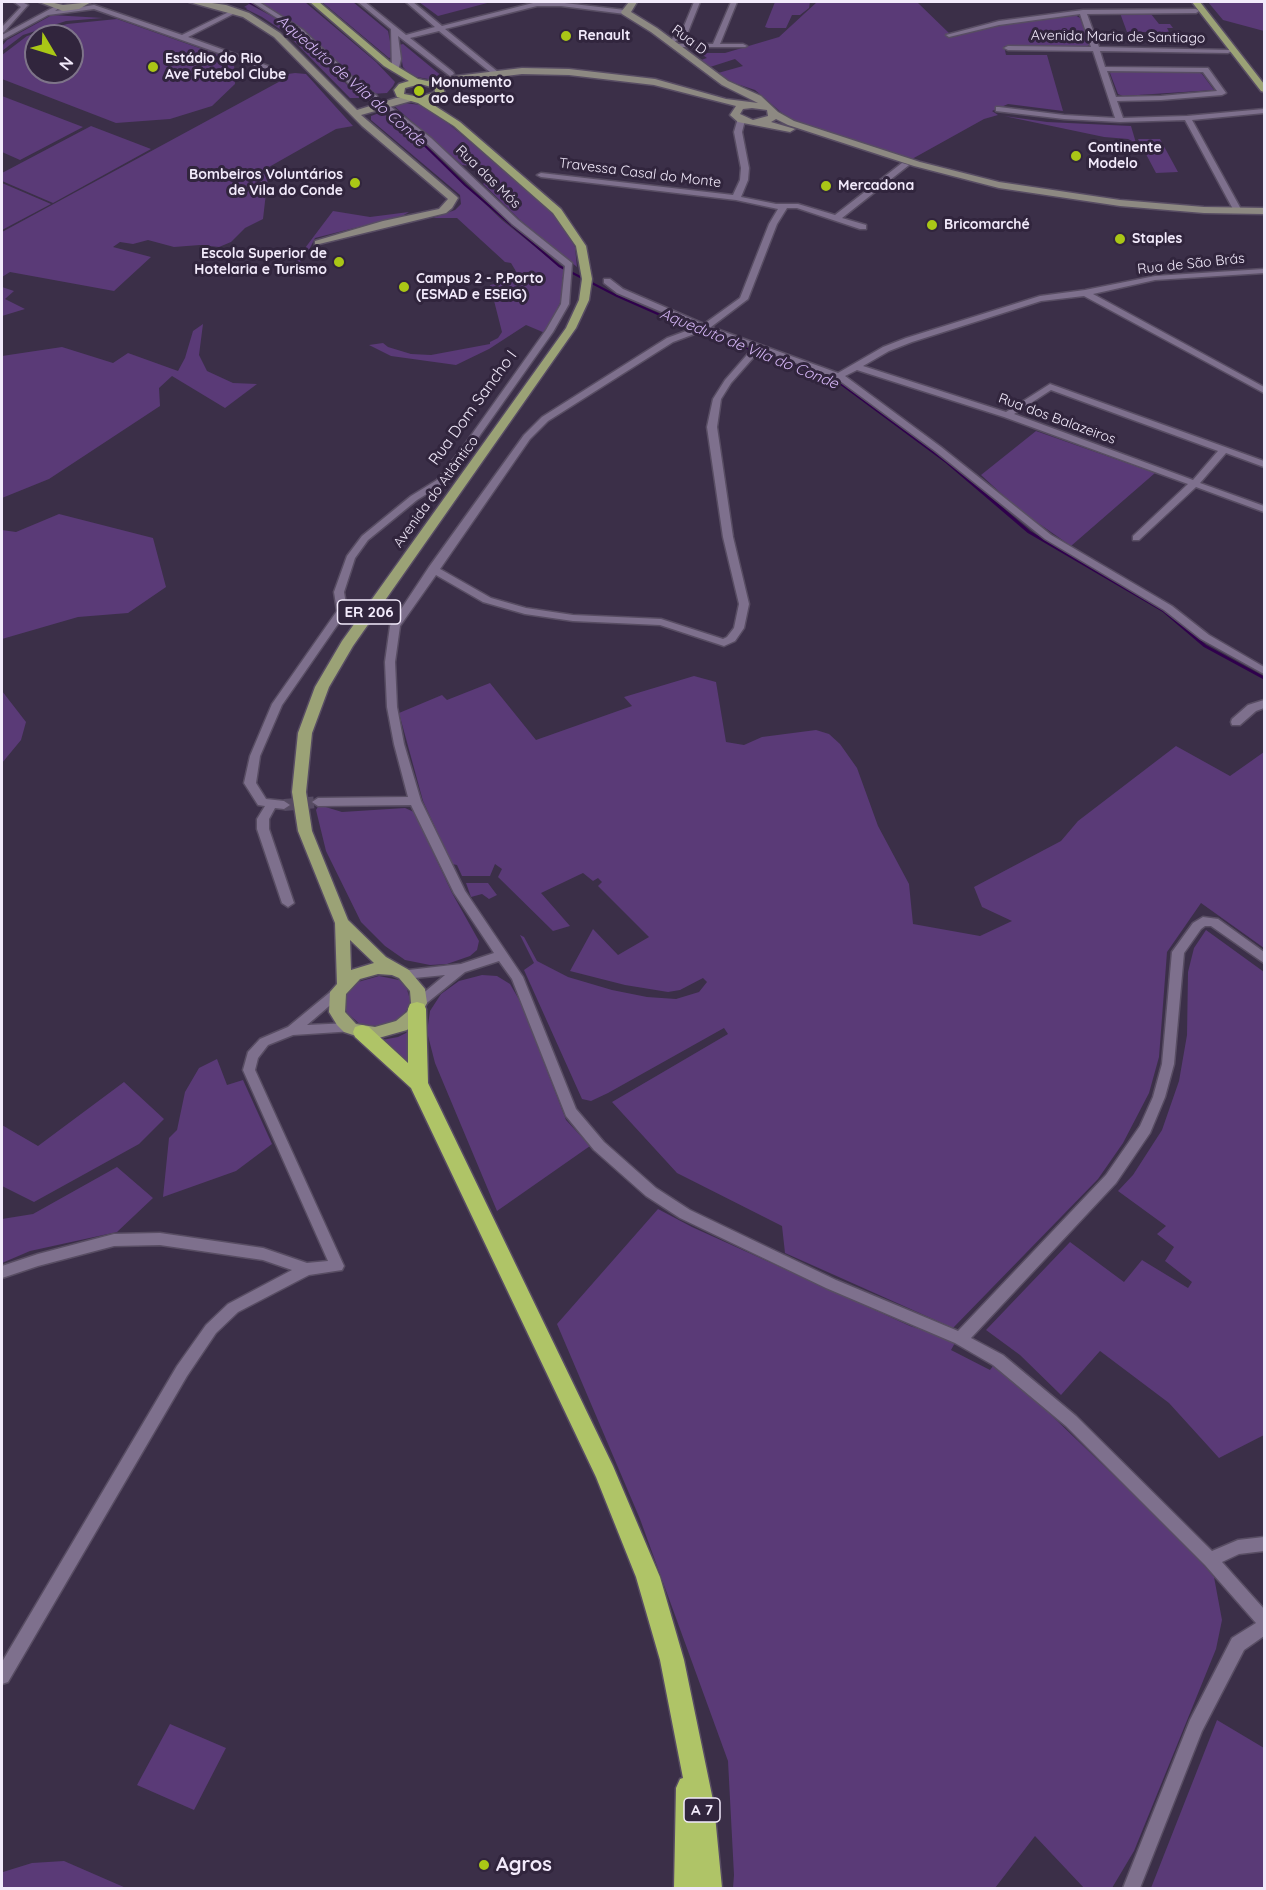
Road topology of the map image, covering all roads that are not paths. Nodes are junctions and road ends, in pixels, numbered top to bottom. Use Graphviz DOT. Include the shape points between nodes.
graph roads {
  1 [pos="17,2"];
  2 [pos="87,2"];
  3 [pos="193,2"];
  4 [pos="255,2"];
  5 [pos="314,2"];
  6 [pos="362,2"];
  7 [pos="409,2"];
  8 [pos="549,2"];
  9 [pos="633,2"];
  10 [pos="697,2"];
  11 [pos="734,2"];
  12 [pos="1189,2"];
  13 [pos="1203,2"];
  14 [pos="50,5"];
  15 [pos="558,5"];
  16 [pos="1196,6"];
  17 [pos="235,11"];
  18 [pos="625,12"];
  19 [pos="1083,12"];
  20 [pos="394,28"];
  21 [pos="442,28"];
  22 [pos="2,31"];
  23 [pos="950,35"];
  24 [pos="183,37"];
  25 [pos="405,37"];
  26 [pos="2,38"];
  27 [pos="673,44"];
  28 [pos="716,46"];
  29 [pos="743,46"];
  30 [pos="1008,48"];
  31 [pos="1097,49"];
  32 [pos="1228,51"];
  33 [pos="391,66"];
  34 [pos="267,67"];
  35 [pos="1103,69"];
  36 [pos="495,74"];
  37 [pos="450,78"];
  38 [pos="1256,78"];
  39 [pos="415,81"];
  40 [pos="431,82"];
  41 [pos="400,88"];
  42 [pos="1264,89"];
  43 [pos="439,92"];
  44 [pos="374,98"];
  45 [pos="408,99"];
  46 [pos="1113,99"];
  47 [pos="420,100"];
  48 [pos="749,101"];
  49 [pos="725,102"];
  50 [pos="346,105"];
  51 [pos="383,105"];
  52 [pos="999,109"];
  53 [pos="1264,111"];
  54 [pos="355,114"];
  55 [pos="774,114"];
  56 [pos="738,116"];
  57 [pos="1187,118"];
  58 [pos="1120,120"];
  59 [pos="757,123"];
  60 [pos="457,124"];
  61 [pos="738,132"];
  62 [pos="905,165"];
  63 [pos="541,175"];
  64 [pos="736,198"];
  65 [pos="779,205"];
  66 [pos="1238,211"];
  67 [pos="1264,211"];
  68 [pos="837,218"];
  69 [pos="863,227"];
  70 [pos="319,243"];
  71 [pos="568,271"];
  72 [pos="1264,271"];
  73 [pos="607,281"];
  74 [pos="1085,293"];
  75 [pos="706,327"];
  76 [pos="759,346"];
  77 [pos="856,367"];
  78 [pos="839,376"];
  79 [pos="1264,390"];
  80 [pos="1007,415"];
  81 [pos="1224,450"];
  82 [pos="1264,464"];
  83 [pos="1194,484"];
  84 [pos="1264,509"];
  85 [pos="1136,538"];
  86 [pos="433,569"];
  87 [pos="1264,671"];
  88 [pos="1264,704"];
  89 [pos="1236,722"];
  90 [pos="415,801"];
  91 [pos="318,802"];
  92 [pos="288,903"];
  93 [pos="342,923"];
  94 [pos="502,955"];
  95 [pos="1264,958"];
  96 [pos="461,969"];
  97 [pos="399,972"];
  98 [pos="341,988"];
  99 [pos="418,1006"];
  100 [pos="292,1030"];
  101 [pos="356,1030"];
  102 [pos="418,1083"];
  103 [pos="307,1269"];
  104 [pos="2,1272"];
  105 [pos="960,1339"];
  106 [pos="1264,1544"];
  107 [pos="1210,1560"];
  108 [pos="1264,1620"];
  109 [pos="1264,1627"];
  110 [pos="2,1676"];
  111 [pos="687,1732"];
  112 [pos="687,1888"];
  113 [pos="709,1888"];
  114 [pos="1132,1888"];
  1 -- 22 [label="street" via="24,8"];
  2 -- 14 [label="main road" via="76,7"];
  3 -- 17 [label="main road"];
  4 -- 44 [label="street" via="301,31 352,82"];
  5 -- 33 [label="main road"];
  6 -- 20 [label="street"];
  7 -- 21 [label="street"];
  8 -- 15 [label="street"];
  9 -- 18 [label="main road"];
  10 -- 27 [label="street" via="685,32"];
  11 -- 28 [label="street"];
  12 -- 16 [label="main road"];
  13 -- 38 [label="main road" via="1248,58"];
  14 -- 24 [label="street" via="94,7"];
  14 -- 26 [label="street"];
  15 -- 18 [label="street"];
  15 -- 21 [label="street" via="537,4"];
  16 -- 19 [label="street"];
  16 -- 32 [label="main road"];
  16 -- 38 [label="main road"];
  17 -- 24 [label="street"];
  17 -- 50 [label="main road" via="277,35"];
  18 -- 27 [label="main road, Rua D"];
  19 -- 23 [label="street" via="992,24"];
  19 -- 31 [label="street"];
  20 -- 25 [label="street"];
  20 -- 33 [label="street" via="397,60"];
  21 -- 25 [label="street"];
  21 -- 36 [label="street"];
  24 -- 34 [label="street"];
  25 -- 37 [label="street"];
  27 -- 28 [label="street"];
  27 -- 48 [label="main road, Rua D"];
  28 -- 29 [label="street"];
  30 -- 31 [label="street, Avenida Maria de Santiago"];
  31 -- 32 [label="street, Avenida Maria de Santiago"];
  31 -- 35 [label="street"];
  32 -- 38 [label="main road"];
  33 -- 39 [label="main road"];
  33 -- 41 [label="main road"];
  35 -- 46 [label="street"];
  35 -- 46 [label="street" via="1205,70 1222,93"];
  36 -- 37 [label="main road"];
  36 -- 49 [label="main road" via="569,72 655,82"];
  37 -- 40 [label="main road"];
  37 -- 43 [label="main road"];
  38 -- 42 [label="main road"];
  39 -- 40 [label="main road"];
  39 -- 41 [label="main road"];
  40 -- 43 [label="main road, ER 206"];
  41 -- 44 [label="main road"];
  41 -- 45 [label="main road" via="400,95"];
  43 -- 47 [label="main road"];
  43 -- 60 [label="main road, Avenida do Atlântico / ER 206" via="438,102"];
  44 -- 50 [label="main road"];
  45 -- 47 [label="main road"];
  45 -- 51 [label="main road"];
  46 -- 58 [label="street"];
  47 -- 60 [label="main road, Avenida do Atlântico / ER 206"];
  48 -- 49 [label="main road"];
  48 -- 55 [label="main road"];
  48 -- 56 [label="main road"];
  49 -- 56 [label="main road"];
  50 -- 54 [label="main road"];
  51 -- 54 [label="main road"];
  51 -- 71 [label="street, Rua das Mós" via="569,265"];
  52 -- 58 [label="street"];
  53 -- 57 [label="street"];
  54 -- 70 [label="main road" via="453,198 442,211"];
  55 -- 59 [label="main road" via="770,120"];
  55 -- 66 [label="main road" via="905,160 999,185 1120,203"];
  56 -- 59 [label="main road"];
  56 -- 61 [label="street"];
  57 -- 58 [label="street"];
  57 -- 66 [label="street"];
  59 -- 61 [label="street"];
  59 -- 62 [label="main road" via="785,127"];
  60 -- 93 [label="main road, Avenida do Atlântico / ER 206" via="547,201 569,226 583,252 586,289 581,309 559,346 347,644 316,700 305,733 299,792 304,831"];
  61 -- 64 [label="street" via="745,168"];
  62 -- 66 [label="main road" via="980,186 1068,202 1213,215"];
  62 -- 68 [label="street"];
  63 -- 64 [label="street, Travessa Casal do Monte"];
  64 -- 65 [label="street, Travessa Casal do Monte"];
  65 -- 68 [label="street, Travessa Casal do Monte" via="798,206"];
  65 -- 75 [label="street" via="782,213 773,224 744,299"];
  66 -- 67 [label="main road"];
  68 -- 69 [label="street, Travessa Casal do Monte"];
  71 -- 92 [label="street, Rua Dom Sancho I" via="565,304 463,453 440,482 365,538 350,558 339,592 342,611 277,704 255,756 250,783 262,802 278,805 262,819 263,829"];
  72 -- 74 [label="street, Rua de São Brás" via="1155,278"];
  73 -- 75 [label="street" via="640,301"];
  74 -- 77 [label="street, Rua de São Brás" via="1040,299 909,340"];
  74 -- 79 [label="street"];
  75 -- 76 [label="street"];
  75 -- 86 [label="street" via="670,340 545,419 527,437"];
  76 -- 78 [label="street"];
  76 -- 86 [label="street" via="717,399 712,427 728,537 744,604 739,628 731,639 724,643 661,622 573,618 525,611 487,600"];
  77 -- 78 [label="street"];
  77 -- 80 [label="street, Rua dos Balazeiros"];
  78 -- 87 [label="street" via="1048,537"];
  80 -- 81 [label="street" via="1050,387"];
  80 -- 83 [label="street, Rua dos Balazeiros"];
  81 -- 82 [label="street"];
  81 -- 83 [label="street"];
  83 -- 84 [label="street, Rua dos Balazeiros"];
  83 -- 85 [label="street"];
  86 -- 90 [label="street" via="395,626 390,662 392,707"];
  88 -- 89 [label="street" via="1252,708"];
  90 -- 91 [label="street"];
  90 -- 94 [label="street" via="460,893"];
  93 -- 97 [label="main road" via="381,961"];
  93 -- 98 [label="main road"];
  94 -- 96 [label="street"];
  94 -- 105 [label="street" via="517,977 571,1112 599,1146 651,1192 685,1214 810,1274"];
  95 -- 105 [label="street" via="1214,922 1203,921 1197,926 1178,952 1168,1064 1145,1129 1111,1179"];
  96 -- 97 [label="street"];
  96 -- 99 [label="street"];
  97 -- 98 [label="main road" via="366,970"];
  97 -- 99 [label="main road" via="417,989"];
  98 -- 100 [label="street"];
  98 -- 101 [label="main road" via="337,1011 342,1021"];
  99 -- 101 [label="main road" via="408,1021 388,1031"];
  99 -- 102 [label="highway"];
  100 -- 101 [label="street"];
  100 -- 103 [label="street" via="264,1042 252,1056 249,1071 337,1266"];
  101 -- 102 [label="highway"];
  102 -- 111 [label="highway" via="601,1464 634,1542 669,1649"];
  103 -- 104 [label="street" via="263,1254 160,1239 114,1240"];
  103 -- 110 [label="street" via="233,1308 211,1329 182,1371"];
  105 -- 107 [label="street" via="998,1360 1071,1421"];
  106 -- 107 [label="street" via="1238,1548"];
  107 -- 108 [label="street"];
  109 -- 114 [label="street" via="1238,1644 1196,1726"];
  111 -- 112 [label="highway, A 7"];
  111 -- 113 [label="highway, A 7" via="705,1828"];
}
